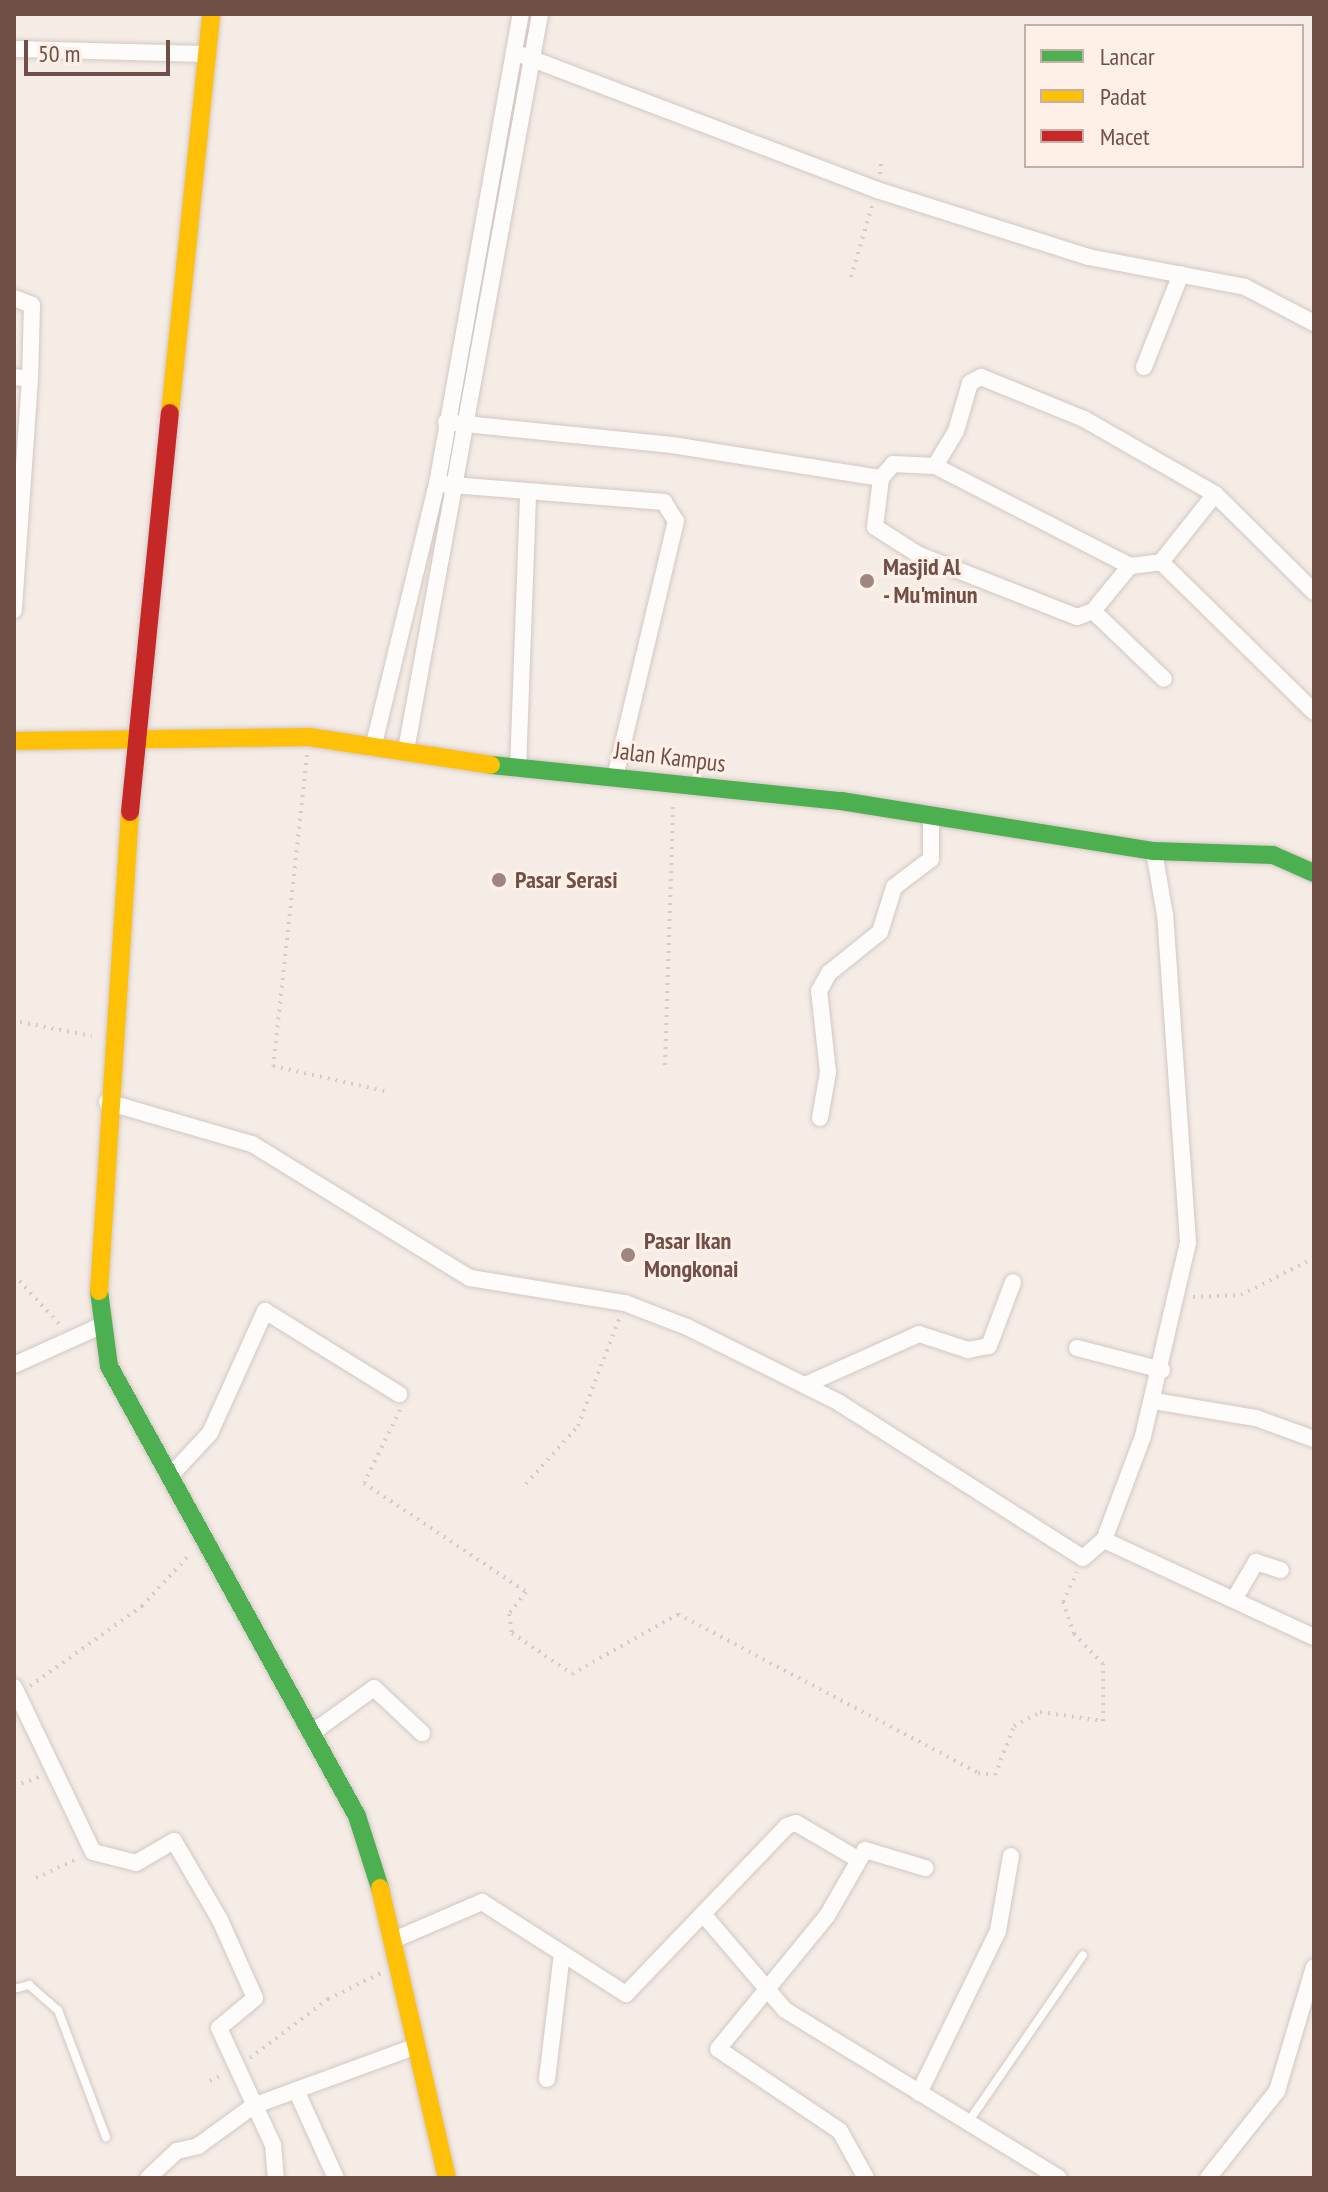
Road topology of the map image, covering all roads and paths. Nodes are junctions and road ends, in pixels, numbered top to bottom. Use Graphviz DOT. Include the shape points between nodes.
graph roads {
  1 [pos="211,14"];
  2 [pos="521,14"];
  3 [pos="540,14"];
  4 [pos="14,49"];
  5 [pos="514,52"];
  6 [pos="207,54"];
  7 [pos="532,58"];
  8 [pos="882,158"];
  9 [pos="877,190"];
  10 [pos="1181,274"];
  11 [pos="851,277"];
  12 [pos="14,298"];
  13 [pos="1314,322"];
  14 [pos="1144,367"];
  15 [pos="22,378"];
  16 [pos="453,423"];
  17 [pos="935,466"];
  18 [pos="881,478"];
  19 [pos="443,484"];
  20 [pos="528,494"];
  21 [pos="1215,494"];
  22 [pos="1161,562"];
  23 [pos="1130,566"];
  24 [pos="1314,592"];
  25 [pos="14,610"];
  26 [pos="1093,611"];
  27 [pos="1164,679"];
  28 [pos="1314,712"];
  29 [pos="136,736"];
  30 [pos="309,737"];
  31 [pos="14,741"];
  32 [pos="373,748"];
  33 [pos="406,750"];
  34 [pos="518,769"];
  35 [pos="616,773"];
  36 [pos="673,782"];
  37 [pos="931,821"];
  38 [pos="1154,851"];
  39 [pos="1314,873"];
  40 [pos="20,1022"];
  41 [pos="112,1040"];
  42 [pos="665,1065"];
  43 [pos="385,1091"];
  44 [pos="107,1102"];
  45 [pos="820,1118"];
  46 [pos="1314,1258"];
  47 [pos="14,1275"];
  48 [pos="1013,1282"];
  49 [pos="1180,1298"];
  50 [pos="625,1303"];
  51 [pos="98,1327"];
  52 [pos="72,1339"];
  53 [pos="1077,1348"];
  54 [pos="14,1365"];
  55 [pos="1162,1370"];
  56 [pos="805,1385"];
  57 [pos="399,1394"];
  58 [pos="1154,1401"];
  59 [pos="1314,1439"];
  60 [pos="171,1475"];
  61 [pos="526,1484"];
  62 [pos="204,1538"];
  63 [pos="1104,1540"];
  64 [pos="1083,1558"];
  65 [pos="1281,1570"];
  66 [pos="1235,1598"];
  67 [pos="1314,1637"];
  68 [pos="16,1691"];
  69 [pos="313,1732"];
  70 [pos="422,1733"];
  71 [pos="52,1773"];
  72 [pos="14,1786"];
  73 [pos="93,1852"];
  74 [pos="1011,1856"];
  75 [pos="859,1860"];
  76 [pos="925,1868"];
  77 [pos="36,1878"];
  78 [pos="703,1914"];
  79 [pos="396,1939"];
  80 [pos="562,1954"];
  81 [pos="1083,1955"];
  82 [pos="401,1963"];
  83 [pos="1314,1967"];
  84 [pos="14,1989"];
  85 [pos="768,1994"];
  86 [pos="1308,2020"];
  87 [pos="417,2046"];
  88 [pos="235,2069"];
  89 [pos="547,2079"];
  90 [pos="210,2081"];
  91 [pos="296,2090"];
  92 [pos="919,2093"];
  93 [pos="253,2106"];
  94 [pos="969,2121"];
  95 [pos="106,2137"];
  96 [pos="148,2178"];
  97 [pos="276,2178"];
  98 [pos="336,2178"];
  99 [pos="447,2178"];
  100 [pos="866,2178"];
  101 [pos="1059,2178"];
  102 [pos="1208,2178"];
  1 -- 6 [label="street"];
  2 -- 5 [label="street"];
  3 -- 7 [label="street"];
  4 -- 6 [label="street"];
  5 -- 7 [label="street"];
  5 -- 16 [label="street"];
  6 -- 29 [label="street"];
  7 -- 9 [label="street"];
  7 -- 16 [label="street"];
  8 -- 9 [label="path"];
  9 -- 10 [label="street" via="1088,257"];
  9 -- 11 [label="path"];
  10 -- 13 [label="street" via="1245,287"];
  10 -- 14 [label="street"];
  12 -- 15 [label="street" via="32,305"];
  15 -- 25 [label="street"];
  16 -- 18 [label="street" via="672,445"];
  16 -- 19 [label="street"];
  17 -- 18 [label="street" via="893,464"];
  17 -- 21 [label="street" via="956,431 970,383 981,377 1084,419"];
  17 -- 23 [label="street"];
  18 -- 26 [label="street" via="875,527 898,543 1077,617"];
  19 -- 20 [label="street"];
  19 -- 32 [label="street"];
  19 -- 33 [label="street"];
  20 -- 34 [label="street"];
  20 -- 35 [label="street" via="664,502 676,521"];
  21 -- 22 [label="street"];
  21 -- 24 [label="street"];
  22 -- 23 [label="street"];
  22 -- 28 [label="street"];
  23 -- 26 [label="street"];
  26 -- 27 [label="street"];
  29 -- 30 [label="street, Jalan Kampus"];
  29 -- 31 [label="street, Jalan Kampus"];
  29 -- 41 [label="street"];
  30 -- 32 [label="street, Jalan Kampus"];
  30 -- 43 [label="path" via="273,1066"];
  32 -- 33 [label="street, Jalan Kampus"];
  33 -- 34 [label="street, Jalan Kampus"];
  34 -- 35 [label="street, Jalan Kampus"];
  35 -- 36 [label="street, Jalan Kampus"];
  36 -- 37 [label="street, Jalan Kampus" via="841,801"];
  36 -- 42 [label="path"];
  37 -- 38 [label="street, Jalan Kampus" via="988,821"];
  37 -- 45 [label="street" via="931,859 894,887 880,932 829,973 819,991 828,1072"];
  38 -- 39 [label="street, Jalan Kampus" via="1273,855"];
  38 -- 49 [label="street" via="1188,1181"];
  40 -- 41 [label="path"];
  41 -- 44 [label="street"];
  44 -- 50 [label="street" via="252,1144 470,1278"];
  44 -- 51 [label="street"];
  46 -- 49 [label="path" via="1241,1295"];
  47 -- 52 [label="path"];
  48 -- 56 [label="street" via="989,1346 968,1350 919,1334"];
  49 -- 55 [label="street"];
  50 -- 56 [label="street"];
  50 -- 61 [label="path" via="578,1426"];
  51 -- 52 [label="street"];
  51 -- 60 [label="street" via="102,1353"];
  52 -- 54 [label="street"];
  53 -- 55 [label="street"];
  55 -- 58 [label="street"];
  56 -- 64 [label="street"];
  57 -- 60 [label="street" via="265,1311 210,1433"];
  57 -- 64 [label="path" via="402,1406 382,1459 364,1483 526,1592 509,1614 512,1633 572,1674 678,1614 995,1775 1014,1726 1040,1712 1103,1721 1103,1664 1074,1634 1063,1602"];
  58 -- 59 [label="street" via="1256,1418"];
  58 -- 63 [label="street"];
  60 -- 62 [label="street"];
  62 -- 68 [label="path" via="142,1606"];
  62 -- 69 [label="street"];
  63 -- 64 [label="street"];
  63 -- 66 [label="street"];
  65 -- 66 [label="street" via="1256,1562"];
  66 -- 67 [label="street"];
  68 -- 71 [label="street"];
  69 -- 70 [label="street" via="374,1688"];
  69 -- 79 [label="street" via="357,1816"];
  71 -- 72 [label="path"];
  71 -- 73 [label="street"];
  73 -- 77 [label="path"];
  73 -- 88 [label="street" via="136,1863 174,1841 254,1989 255,1998 219,2028"];
  74 -- 92 [label="street" via="998,1931"];
  75 -- 76 [label="street" via="872,1847"];
  75 -- 78 [label="street" via="796,1823 787,1826"];
  75 -- 85 [label="street"];
  78 -- 80 [label="street" via="626,1994"];
  78 -- 85 [label="street"];
  79 -- 80 [label="street" via="482,1902"];
  79 -- 82 [label="street"];
  80 -- 89 [label="street"];
  81 -- 94 [label="lane"];
  82 -- 87 [label="street"];
  82 -- 88 [label="path" via="328,1999"];
  83 -- 86 [label="street"];
  84 -- 95 [label="lane" via="29,1985 58,2010"];
  85 -- 92 [label="street"];
  85 -- 100 [label="street" via="718,2049 719,2057 840,2131"];
  86 -- 102 [label="street" via="1277,2091"];
  87 -- 91 [label="street"];
  87 -- 99 [label="street"];
  88 -- 90 [label="path"];
  88 -- 93 [label="street"];
  91 -- 93 [label="street"];
  91 -- 98 [label="street"];
  92 -- 94 [label="street"];
  93 -- 96 [label="street" via="198,2146 177,2151"];
  93 -- 97 [label="street" via="279,2162"];
  94 -- 101 [label="street"];
}
